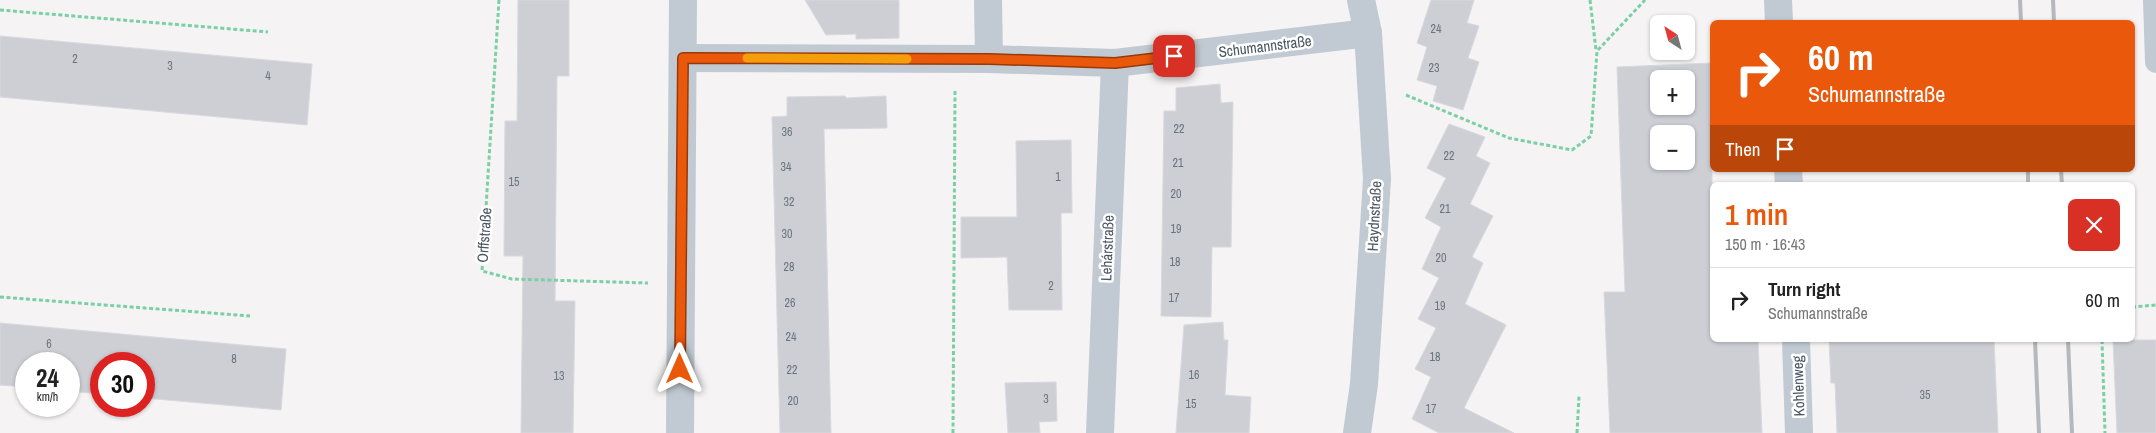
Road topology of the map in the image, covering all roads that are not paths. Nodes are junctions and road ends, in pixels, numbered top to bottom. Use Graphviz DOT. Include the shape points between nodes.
graph roads {
  1 [pos="683,0"];
  2 [pos="988,0"];
  3 [pos="1362,0"];
  4 [pos="1778,0"];
  5 [pos="2154,0"];
  6 [pos="1779,20"];
  7 [pos="1368,33"];
  8 [pos="2156,44"];
  9 [pos="683,58"];
  10 [pos="989,59"];
  11 [pos="2156,62"];
  12 [pos="1115,63"];
  13 [pos="1796,342"];
  14 [pos="680,433"];
  15 [pos="1100,433"];
  16 [pos="1357,433"];
  17 [pos="1799,433"];
  1 -- 9 [label="street"];
  2 -- 10 [label="street"];
  3 -- 7 [label="street, Haydnstraße"];
  4 -- 6 [label="street"];
  5 -- 8 [label="lane"];
  7 -- 12 [label="street, Schumannstraße"];
  7 -- 16 [label="street, Haydnstraße" via="1376,179 1364,384"];
  8 -- 11 [label="lane"];
  9 -- 10 [label="street, Schumannstraße"];
  9 -- 14 [label="street"];
  10 -- 12 [label="street, Schumannstraße"];
  12 -- 15 [label="street, Lehárstraße"];
  13 -- 17 [label="street, Kohlenweg"];
}
